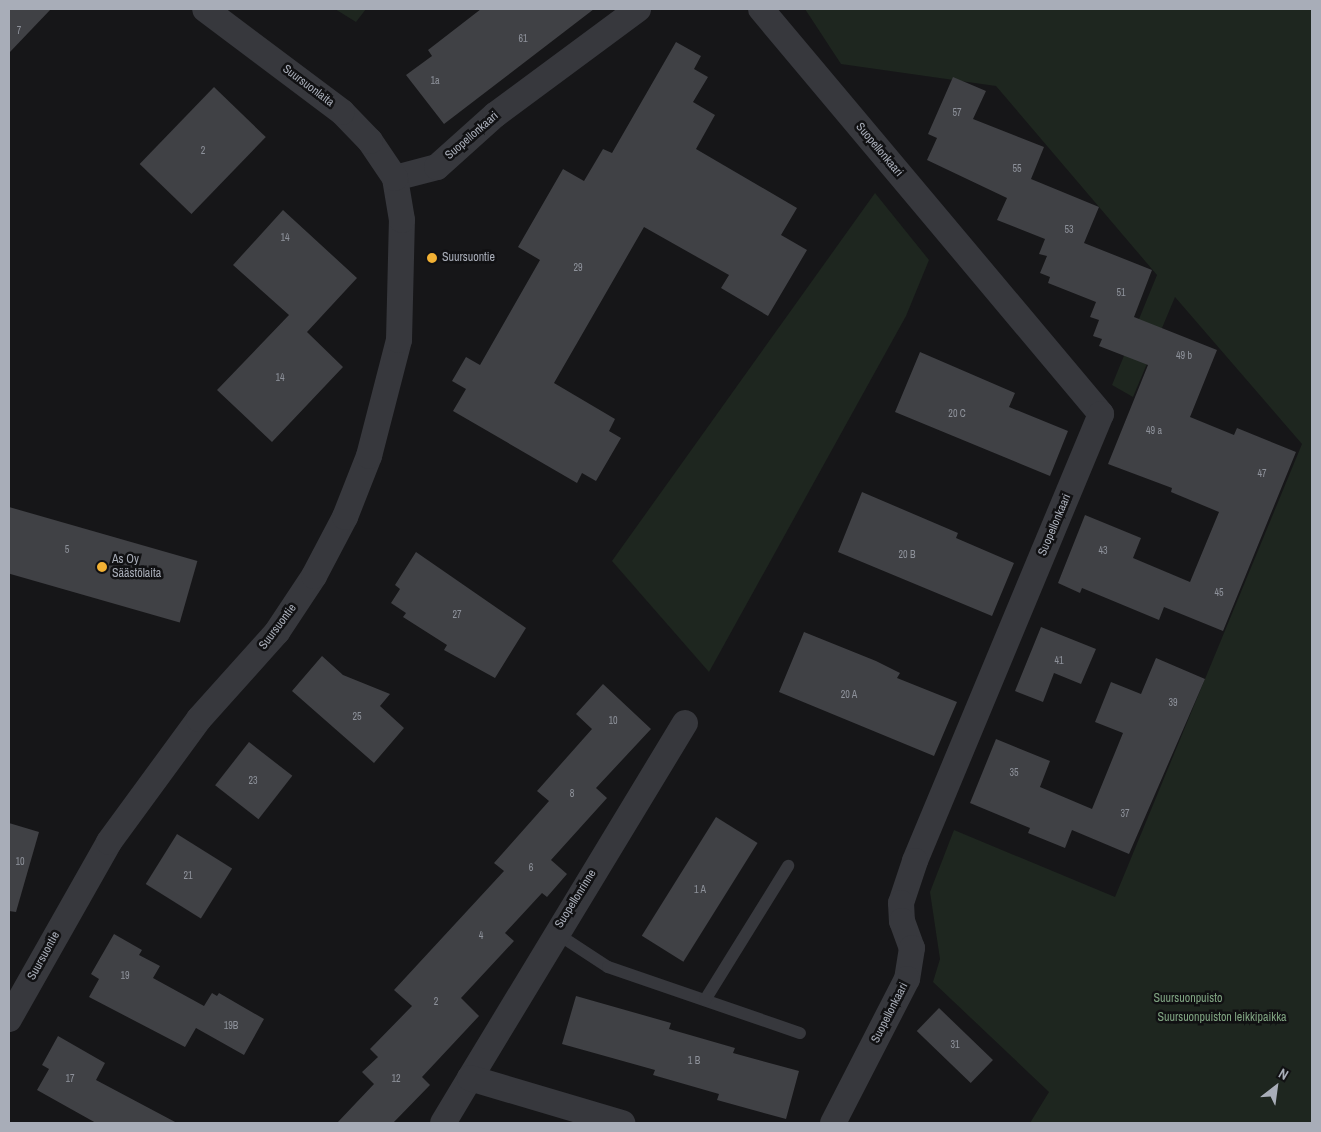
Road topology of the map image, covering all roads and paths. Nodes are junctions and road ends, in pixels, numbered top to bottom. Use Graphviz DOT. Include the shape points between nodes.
graph roads {
  1 [pos="205,9"];
  2 [pos="638,9"];
  3 [pos="762,9"];
  4 [pos="396,178"];
  5 [pos="685,723"];
  6 [pos="788,866"];
  7 [pos="556,932"];
  8 [pos="705,1000"];
  9 [pos="9,1019"];
  10 [pos="800,1033"];
  11 [pos="470,1078"];
  12 [pos="443,1123"];
  13 [pos="622,1123"];
  14 [pos="833,1123"];
  1 -- 4 [label="street, Suursuonlaita" via="342,112 370,141"];
  2 -- 4 [label="street, Suopellonkaari" via="495,115 437,167"];
  3 -- 14 [label="street, Suopellonkaari" via="1101,414 915,861 901,903 902,921 912,948 908,979"];
  4 -- 9 [label="street, Suursuontie" via="402,220 399,340 374,440 346,517 314,576 277,632 199,719 109,842"];
  5 -- 7 [label="street, Suopellonrinne"];
  6 -- 8 [label="lane"];
  7 -- 8 [label="lane" via="608,967"];
  7 -- 11 [label="street, Suopellonrinne"];
  8 -- 10 [label="lane"];
  11 -- 12 [label="street"];
  11 -- 13 [label="street"];
}
